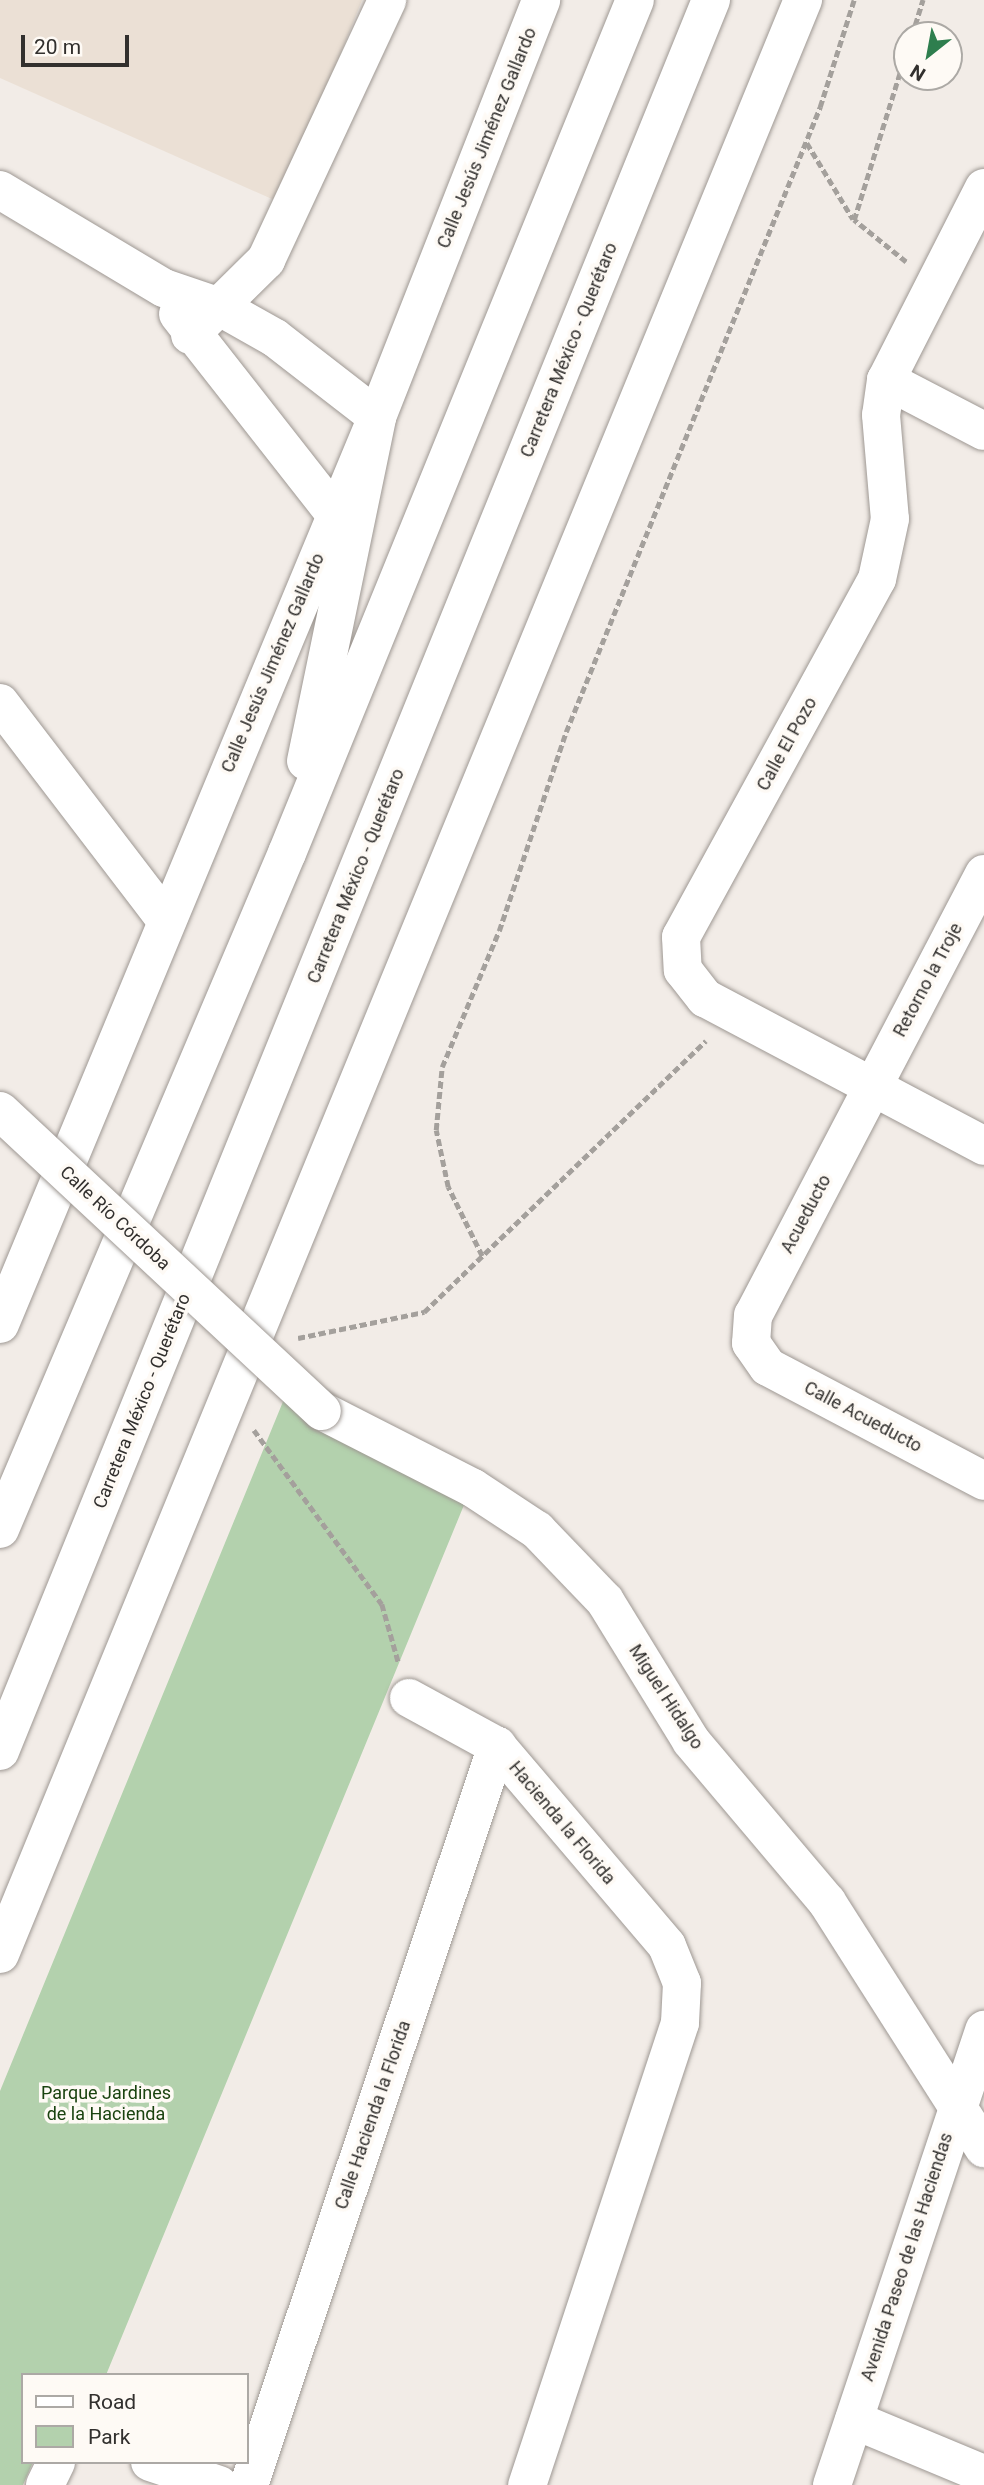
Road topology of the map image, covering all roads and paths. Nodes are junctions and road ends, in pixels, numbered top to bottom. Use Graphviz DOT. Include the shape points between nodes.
graph roads {
  1 [pos="387,0"];
  2 [pos="541,0"];
  3 [pos="635,0"];
  4 [pos="711,0"];
  5 [pos="803,0"];
  6 [pos="854,0"];
  7 [pos="923,0"];
  8 [pos="916,21"];
  9 [pos="894,91"];
  10 [pos="807,142"];
  11 [pos="984,188"];
  12 [pos="0,190"];
  13 [pos="854,220"];
  14 [pos="934,285"];
  15 [pos="164,288"];
  16 [pos="220,307"];
  17 [pos="190,335"];
  18 [pos="886,380"];
  19 [pos="377,417"];
  20 [pos="984,431"];
  21 [pos="335,513"];
  22 [pos="0,703"];
  23 [pos="287,853"];
  24 [pos="984,874"];
  25 [pos="166,920"];
  26 [pos="734,1013"];
  27 [pos="872,1087"];
  28 [pos="0,1111"];
  29 [pos="984,1146"];
  30 [pos="482,1256"];
  31 [pos="266,1312"];
  32 [pos="0,1324"];
  33 [pos="751,1343"];
  34 [pos="231,1398"];
  35 [pos="322,1411"];
  36 [pos="984,1481"];
  37 [pos="0,1529"];
  38 [pos="409,1699"];
  39 [pos="498,1746"];
  40 [pos="0,1751"];
  41 [pos="0,1954"];
  42 [pos="984,2030"];
  43 [pos="956,2104"];
  44 [pos="984,2148"];
  45 [pos="854,2420"];
  46 [pos="55,2464"];
  47 [pos="156,2464"];
  48 [pos="984,2474"];
  49 [pos="45,2485"];
  50 [pos="219,2485"];
  51 [pos="249,2485"];
  52 [pos="527,2485"];
  53 [pos="832,2485"];
  1 -- 16 [label="main road" via="266,260"];
  2 -- 19 [label="main road, Calle Jesús Jiménez Gallardo"];
  3 -- 23 [label="main road"];
  4 -- 40 [label="main road, Carretera México - Querétaro"];
  5 -- 31 [label="main road"];
  6 -- 10 [label="path"];
  7 -- 8 [label="path"];
  9 -- 13 [label="path"];
  10 -- 13 [label="path"];
  10 -- 30 [label="path" via="566,732 499,931 442,1067 436,1130 448,1187"];
  11 -- 14 [label="main road, Calle El Pozo"];
  12 -- 15 [label="main road"];
  13 -- 14 [label="path"];
  14 -- 18 [label="main road, Calle El Pozo"];
  15 -- 16 [label="main road"];
  15 -- 17 [label="main road"];
  16 -- 17 [label="main road"];
  16 -- 19 [label="main road" via="275,338"];
  17 -- 21 [label="main road"];
  18 -- 20 [label="main road"];
  18 -- 26 [label="main road, Calle El Pozo" via="881,415 890,519 877,579 681,937 682,970 705,998"];
  19 -- 21 [label="main road, Calle Jesús Jiménez Gallardo"];
  19 -- 23 [label="main road"];
  21 -- 25 [label="main road, Calle Jesús Jiménez Gallardo"];
  22 -- 25 [label="main road"];
  23 -- 37 [label="main road"];
  24 -- 27 [label="main road, Retorno la Troje"];
  25 -- 32 [label="main road, Calle Jesús Jiménez Gallardo"];
  26 -- 27 [label="main road, Calle El Pozo"];
  26 -- 30 [label="path"];
  27 -- 29 [label="main road, Calle El Pozo"];
  27 -- 33 [label="main road, Acueducto" via="753,1315"];
  28 -- 35 [label="main road, Calle Río Córdoba, bridge"];
  30 -- 31 [label="path" via="424,1312 294,1339"];
  31 -- 34 [label="main road"];
  33 -- 36 [label="main road, Calle Acueducto" via="768,1367"];
  34 -- 38 [label="path" via="382,1604"];
  34 -- 41 [label="main road"];
  35 -- 43 [label="main road, Miguel Hidalgo" via="473,1488 537,1530 605,1601 691,1741 827,1902"];
  38 -- 39 [label="main road, Hacienda la Florida"];
  39 -- 51 [label="main road, Calle Hacienda la Florida"];
  39 -- 52 [label="main road, Hacienda la Florida" via="667,1946 681,1983 680,2023"];
  42 -- 43 [label="main road, Avenida Paseo de las Haciendas"];
  43 -- 44 [label="main road, Miguel Hidalgo"];
  43 -- 45 [label="main road, Avenida Paseo de las Haciendas"];
  45 -- 48 [label="main road"];
  45 -- 53 [label="main road, Avenida Paseo de las Haciendas"];
  46 -- 49 [label="main road"];
  47 -- 50 [label="main road"];
}
